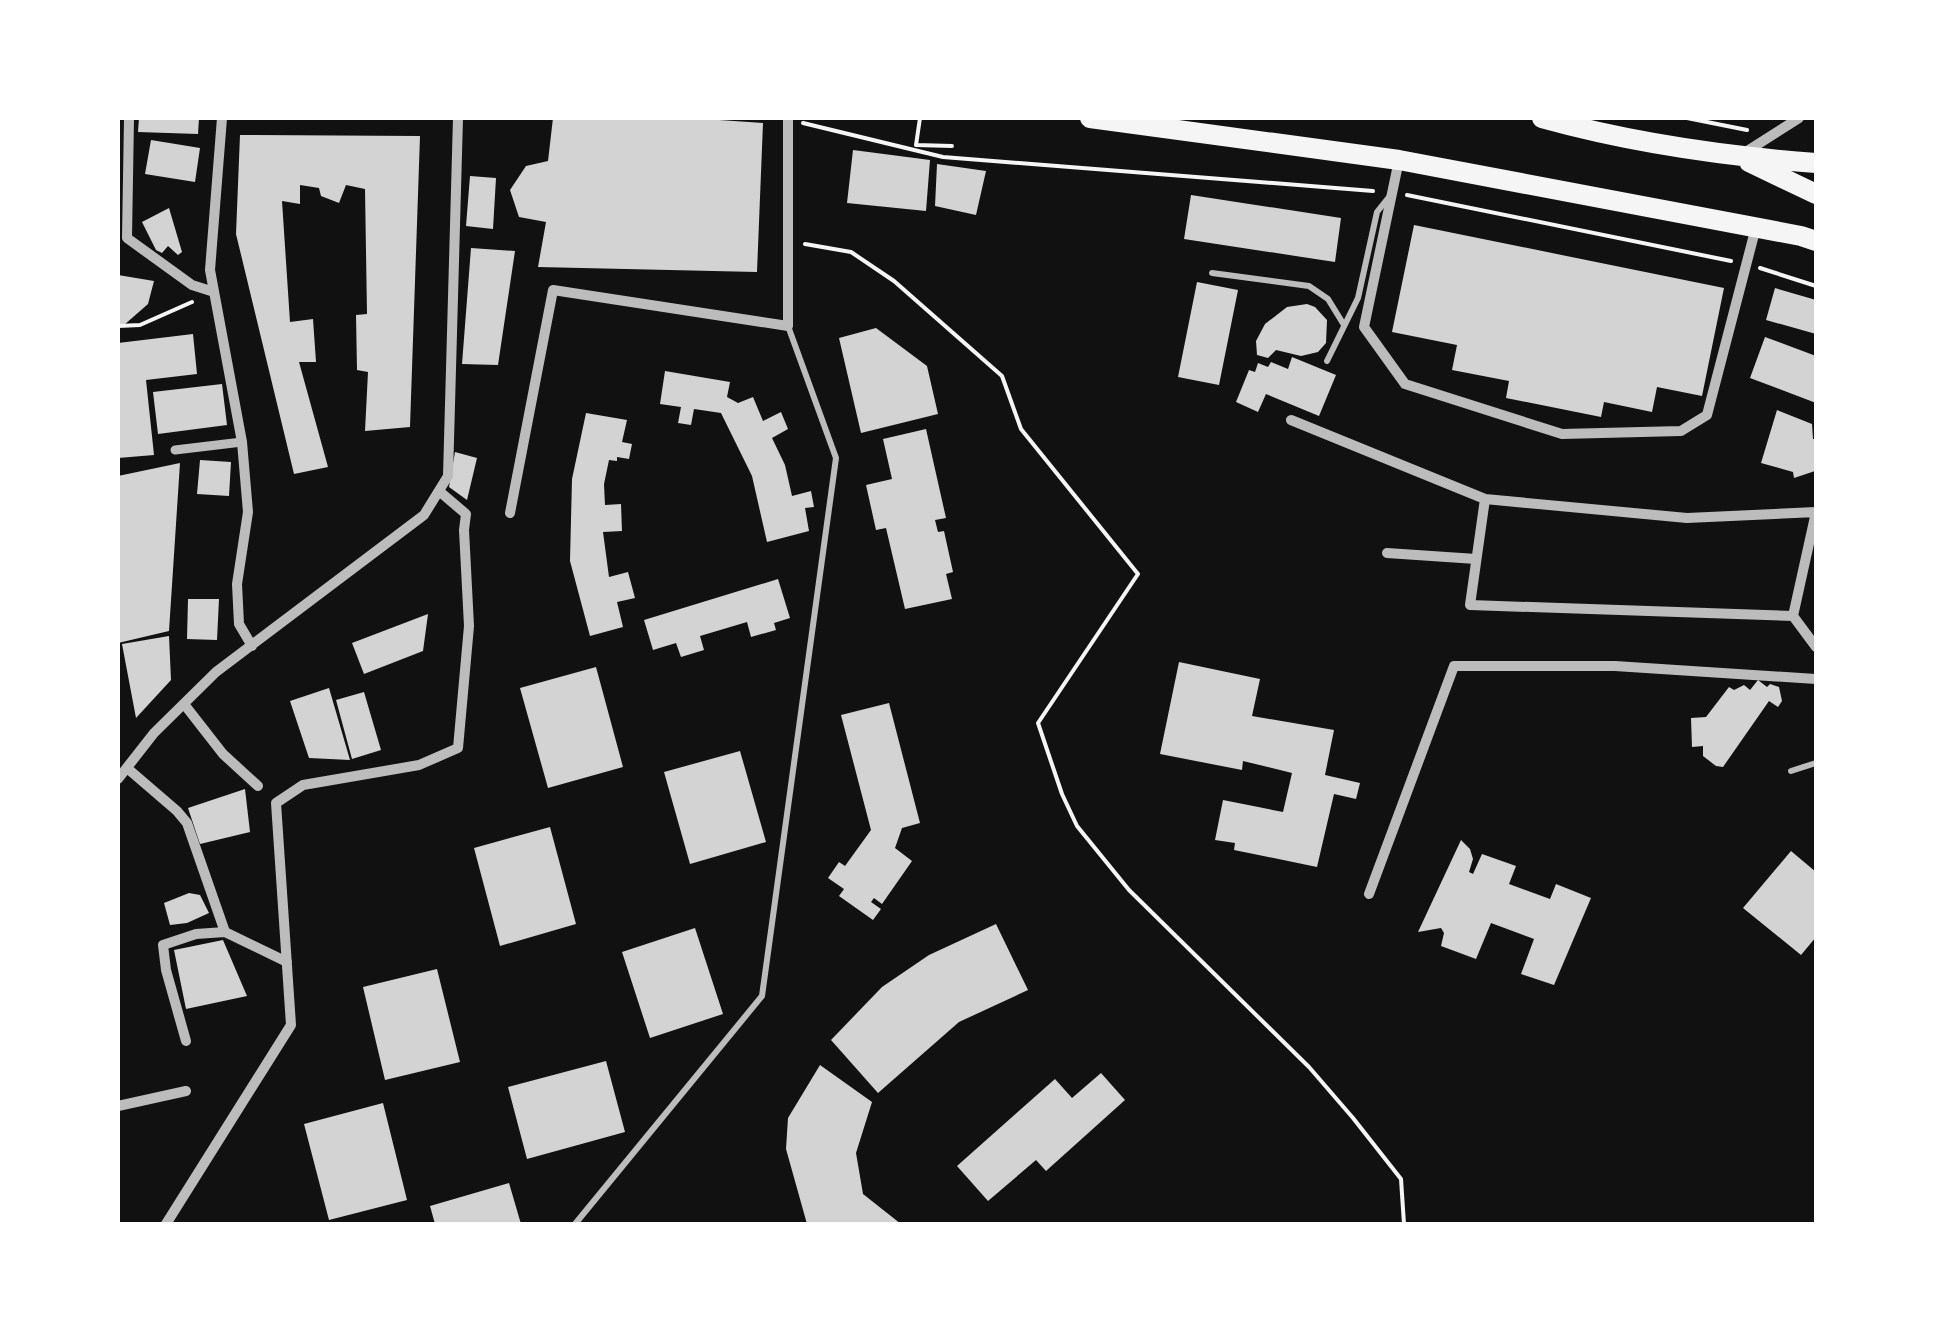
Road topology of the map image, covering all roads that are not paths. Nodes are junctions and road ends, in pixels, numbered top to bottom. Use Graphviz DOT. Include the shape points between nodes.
graph roads {
  1 [pos="129,118"];
  2 [pos="222,118"];
  3 [pos="458,118"];
  4 [pos="788,118"];
  5 [pos="1090,118"];
  6 [pos="1542,118"];
  7 [pos="1799,118"];
  8 [pos="1738,157"];
  9 [pos="1400,160"];
  10 [pos="1816,163"];
  11 [pos="1393,192"];
  12 [pos="1816,194"];
  13 [pos="1756,227"];
  14 [pos="1812,238"];
  15 [pos="1212,273"];
  16 [pos="214,292"];
  17 [pos="788,326"];
  18 [pos="1345,326"];
  19 [pos="1327,361"];
  20 [pos="1291,420"];
  21 [pos="242,442"];
  22 [pos="176,450"];
  23 [pos="438,491"];
  24 [pos="1485,498"];
  25 [pos="1816,512"];
  26 [pos="510,513"];
  27 [pos="1386,553"];
  28 [pos="1476,559"];
  29 [pos="1792,616"];
  30 [pos="252,646"];
  31 [pos="1816,647"];
  32 [pos="1816,679"];
  33 [pos="184,704"];
  34 [pos="1816,763"];
  35 [pos="126,768"];
  36 [pos="1791,771"];
  37 [pos="118,780"];
  38 [pos="258,786"];
  39 [pos="1369,894"];
  40 [pos="226,932"];
  41 [pos="287,962"];
  42 [pos="186,1041"];
  43 [pos="186,1091"];
  44 [pos="118,1106"];
  45 [pos="166,1224"];
  46 [pos="575,1224"];
  1 -- 16 [label="street" via="128,238 192,285"];
  2 -- 16 [label="street" via="210,270"];
  3 -- 23 [label="street" via="448,476"];
  4 -- 17 [label="street"];
  5 -- 9 [label="main road"];
  6 -- 8 [label="main road"];
  7 -- 8 [label="street"];
  8 -- 10 [label="main road"];
  8 -- 12 [label="main road"];
  9 -- 11 [label="street"];
  9 -- 13 [label="main road"];
  11 -- 13 [label="street" via="1364,327 1404,384 1562,434 1681,431 1707,415"];
  11 -- 18 [label="lane" via="1377,212"];
  13 -- 14 [label="main road"];
  15 -- 18 [label="lane" via="1309,286 1328,299"];
  16 -- 21 [label="street"];
  17 -- 26 [label="street" via="554,290"];
  17 -- 46 [label="lane" via="836,458 762,996"];
  18 -- 19 [label="lane"];
  20 -- 24 [label="street"];
  21 -- 22 [label="street"];
  21 -- 30 [label="street" via="248,512 237,584 239,624"];
  23 -- 30 [label="street" via="424,515"];
  23 -- 41 [label="street" via="466,514 469,626 458,748 419,765 303,785 276,804"];
  24 -- 25 [label="street" via="1688,518"];
  24 -- 28 [label="street"];
  25 -- 29 [label="street"];
  27 -- 28 [label="street"];
  28 -- 29 [label="street" via="1470,606"];
  29 -- 31 [label="street"];
  30 -- 33 [label="street"];
  32 -- 39 [label="street" via="1615,666 1454,666"];
  33 -- 35 [label="street"];
  33 -- 38 [label="street" via="222,754"];
  34 -- 36 [label="lane"];
  35 -- 37 [label="street"];
  35 -- 40 [label="street" via="187,823"];
  40 -- 41 [label="street"];
  40 -- 42 [label="street" via="163,946"];
  41 -- 45 [label="street" via="291,1025"];
  43 -- 44 [label="street"];
}
